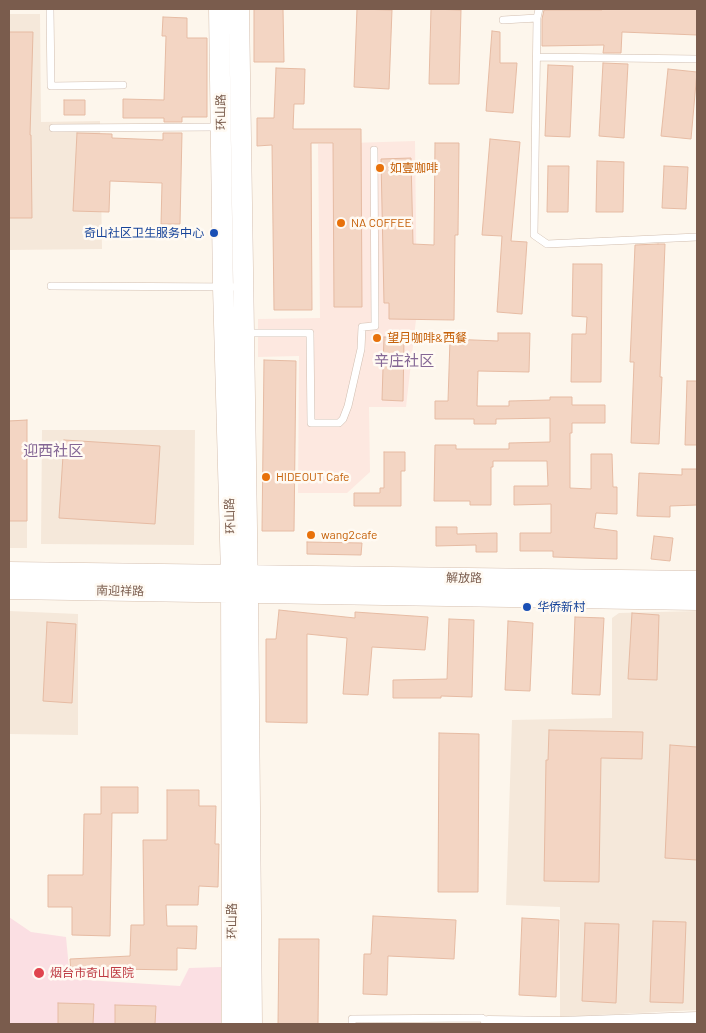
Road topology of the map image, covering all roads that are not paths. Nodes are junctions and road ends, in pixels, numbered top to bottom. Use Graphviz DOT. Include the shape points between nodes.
graph roads {
  1 [pos="50,9"];
  2 [pos="219,9"];
  3 [pos="239,9"];
  4 [pos="539,9"];
  5 [pos="538,18"];
  6 [pos="503,20"];
  7 [pos="537,57"];
  8 [pos="697,59"];
  9 [pos="123,85"];
  10 [pos="221,127"];
  11 [pos="53,128"];
  12 [pos="374,150"];
  13 [pos="697,237"];
  14 [pos="51,286"];
  15 [pos="233,287"];
  16 [pos="234,333"];
  17 [pos="9,572"];
  18 [pos="697,581"];
  19 [pos="240,584"];
  20 [pos="9,589"];
  21 [pos="697,600"];
  22 [pos="697,1018"];
  23 [pos="232,1024"];
  24 [pos="252,1024"];
  25 [pos="352,1024"];
  26 [pos="488,1024"];
  1 -- 9 [label="lane" via="51,86"];
  2 -- 10 [label="main road, 环山路"];
  3 -- 15 [label="main road, 环山路"];
  4 -- 5 [label="lane"];
  5 -- 6 [label="lane"];
  5 -- 7 [label="lane"];
  7 -- 8 [label="lane"];
  7 -- 13 [label="lane" via="534,235 547,244"];
  10 -- 11 [label="lane"];
  10 -- 15 [label="main road, 环山路"];
  12 -- 16 [label="lane" via="375,326 362,326 361,349 348,406 339,424 311,423 310,333"];
  14 -- 15 [label="lane"];
  15 -- 16 [label="main road, 环山路"];
  16 -- 19 [label="main road, 环山路"];
  17 -- 19 [label="main road, 南迎祥路"];
  18 -- 19 [label="main road, 解放路"];
  19 -- 20 [label="main road, 南迎祥路"];
  19 -- 21 [label="main road, 解放路"];
  19 -- 23 [label="main road, 环山路"];
  19 -- 24 [label="main road, 环山路"];
  22 -- 26 [label="street"];
  25 -- 26 [label="lane" via="352,1019 482,1018"];
}
